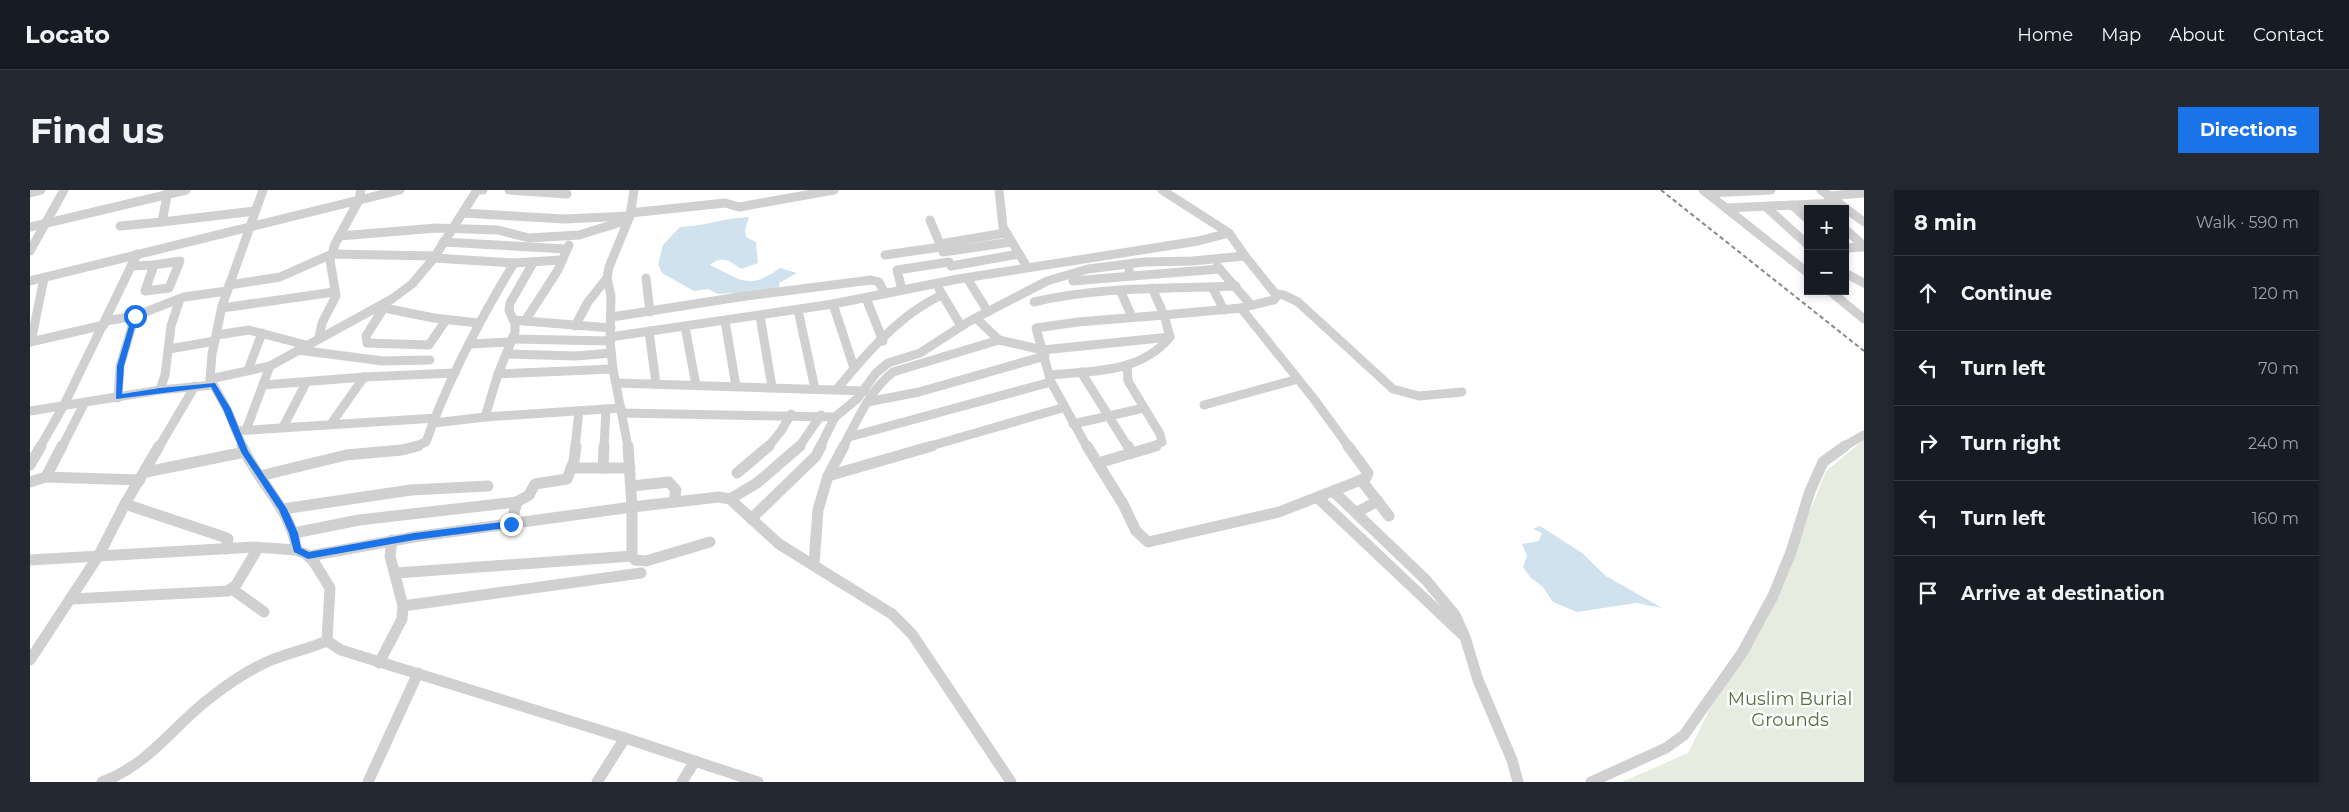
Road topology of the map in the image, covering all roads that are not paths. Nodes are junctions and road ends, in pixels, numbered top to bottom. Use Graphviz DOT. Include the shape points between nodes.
graph roads {
  1 [pos="41,190"];
  2 [pos="64,190"];
  3 [pos="186,190"];
  4 [pos="263,190"];
  5 [pos="361,190"];
  6 [pos="400,190"];
  7 [pos="483,190"];
  8 [pos="509,190"];
  9 [pos="634,190"];
  10 [pos="834,190"];
  11 [pos="999,190"];
  12 [pos="1162,190"];
  13 [pos="1772,190"];
  14 [pos="1821,190"];
  15 [pos="168,191"];
  16 [pos="1705,192"];
  17 [pos="1860,192"];
  18 [pos="30,193"];
  19 [pos="567,194"];
  20 [pos="795,194"];
  21 [pos="1828,196"];
  22 [pos="359,200"];
  23 [pos="1838,203"];
  24 [pos="1792,205"];
  25 [pos="1804,205"];
  26 [pos="1826,205"];
  27 [pos="1766,206"];
  28 [pos="1726,208"];
  29 [pos="255,211"];
  30 [pos="463,213"];
  31 [pos="219,215"];
  32 [pos="629,216"];
  33 [pos="1804,216"];
  34 [pos="930,220"];
  35 [pos="46,221"];
  36 [pos="162,222"];
  37 [pos="1864,222"];
  38 [pos="30,223"];
  39 [pos="250,225"];
  40 [pos="120,226"];
  41 [pos="30,227"];
  42 [pos="451,228"];
  43 [pos="1006,233"];
  44 [pos="1849,233"];
  45 [pos="1229,234"];
  46 [pos="213,235"];
  47 [pos="579,235"];
  48 [pos="340,236"];
  49 [pos="1804,241"];
  50 [pos="444,242"];
  51 [pos="1011,242"];
  52 [pos="1864,246"];
  53 [pos="942,247"];
  54 [pos="1849,248"];
  55 [pos="566,249"];
  56 [pos="30,252"];
  57 [pos="137,254"];
  58 [pos="332,254"];
  59 [pos="1019,254"];
  60 [pos="885,255"];
  61 [pos="1245,256"];
  62 [pos="435,257"];
  63 [pos="1211,259"];
  64 [pos="561,260"];
  65 [pos="514,263"];
  66 [pos="534,263"];
  67 [pos="154,264"];
  68 [pos="950,264"];
  69 [pos="1124,264"];
  70 [pos="131,266"];
  71 [pos="1027,268"];
  72 [pos="1220,269"];
  73 [pos="1804,270"];
  74 [pos="1170,273"];
  75 [pos="1849,275"];
  76 [pos="1132,276"];
  77 [pos="44,278"];
  78 [pos="607,278"];
  79 [pos="646,278"];
  80 [pos="962,279"];
  81 [pos="30,281"];
  82 [pos="1073,281"];
  83 [pos="937,283"];
  84 [pos="1864,283"];
  85 [pos="1177,286"];
  86 [pos="1236,286"];
  87 [pos="228,288"];
  88 [pos="1152,288"];
  89 [pos="1212,288"];
  90 [pos="902,290"];
  91 [pos="1120,290"];
  92 [pos="334,292"];
  93 [pos="885,294"];
  94 [pos="942,295"];
  95 [pos="1835,295"];
  96 [pos="866,298"];
  97 [pos="1273,298"];
  98 [pos="180,299"];
  99 [pos="1034,302"];
  100 [pos="832,304"];
  101 [pos="1246,307"];
  102 [pos="222,308"];
  103 [pos="381,308"];
  104 [pos="798,310"];
  105 [pos="1224,310"];
  106 [pos="650,312"];
  107 [pos="988,312"];
  108 [pos="1164,315"];
  109 [pos="135,316"];
  110 [pos="760,316"];
  111 [pos="1132,317"];
  112 [pos="976,318"];
  113 [pos="1864,319"];
  114 [pos="446,320"];
  115 [pos="515,320"];
  116 [pos="525,321"];
  117 [pos="725,321"];
  118 [pos="105,323"];
  119 [pos="478,323"];
  120 [pos="574,326"];
  121 [pos="961,326"];
  122 [pos="686,327"];
  123 [pos="611,331"];
  124 [pos="649,331"];
  125 [pos="262,333"];
  126 [pos="1170,337"];
  127 [pos="216,338"];
  128 [pos="320,338"];
  129 [pos="999,340"];
  130 [pos="512,341"];
  131 [pos="883,341"];
  132 [pos="30,342"];
  133 [pos="469,344"];
  134 [pos="302,348"];
  135 [pos="168,349"];
  136 [pos="1044,353"];
  137 [pos="506,354"];
  138 [pos="611,354"];
  139 [pos="430,360"];
  140 [pos="270,366"];
  141 [pos="1127,366"];
  142 [pos="854,368"];
  143 [pos="613,369"];
  144 [pos="248,370"];
  145 [pos="1080,372"];
  146 [pos="454,373"];
  147 [pos="498,374"];
  148 [pos="364,377"];
  149 [pos="1051,378"];
  150 [pos="1298,379"];
  151 [pos="211,382"];
  152 [pos="306,383"];
  153 [pos="616,383"];
  154 [pos="656,384"];
  155 [pos="263,385"];
  156 [pos="696,385"];
  157 [pos="195,386"];
  158 [pos="736,386"];
  159 [pos="772,387"];
  160 [pos="815,389"];
  161 [pos="837,389"];
  162 [pos="160,390"];
  163 [pos="861,391"];
  164 [pos="874,392"];
  165 [pos="1462,392"];
  166 [pos="118,398"];
  167 [pos="84,402"];
  168 [pos="867,402"];
  169 [pos="64,405"];
  170 [pos="1204,405"];
  171 [pos="1062,408"];
  172 [pos="1144,408"];
  173 [pos="606,409"];
  174 [pos="622,410"];
  175 [pos="30,411"];
  176 [pos="579,411"];
  177 [pos="791,414"];
  178 [pos="821,415"];
  179 [pos="836,416"];
  180 [pos="1107,416"];
  181 [pos="484,417"];
  182 [pos="435,421"];
  183 [pos="331,424"];
  184 [pos="1073,424"];
  185 [pos="282,427"];
  186 [pos="241,430"];
  187 [pos="1864,435"];
  188 [pos="849,437"];
  189 [pos="245,452"];
  190 [pos="1132,453"];
  191 [pos="1098,463"];
  192 [pos="30,465"];
  193 [pos="571,468"];
  194 [pos="602,468"];
  195 [pos="630,468"];
  196 [pos="736,473"];
  197 [pos="143,476"];
  198 [pos="260,476"];
  199 [pos="828,476"];
  200 [pos="46,477"];
  201 [pos="1361,480"];
  202 [pos="30,482"];
  203 [pos="488,486"];
  204 [pos="632,486"];
  205 [pos="1333,491"];
  206 [pos="1318,498"];
  207 [pos="730,499"];
  208 [pos="1378,500"];
  209 [pos="674,501"];
  210 [pos="517,502"];
  211 [pos="126,504"];
  212 [pos="632,507"];
  213 [pos="283,509"];
  214 [pos="1356,512"];
  215 [pos="1389,516"];
  216 [pos="751,518"];
  217 [pos="511,524"];
  218 [pos="294,533"];
  219 [pos="392,540"];
  220 [pos="710,542"];
  221 [pos="258,548"];
  222 [pos="226,549"];
  223 [pos="297,550"];
  224 [pos="99,555"];
  225 [pos="308,556"];
  226 [pos="632,556"];
  227 [pos="30,560"];
  228 [pos="814,564"];
  229 [pos="396,573"];
  230 [pos="641,573"];
  231 [pos="232,589"];
  232 [pos="72,599"];
  233 [pos="403,606"];
  234 [pos="264,612"];
  235 [pos="1466,637"];
  236 [pos="327,640"];
  237 [pos="30,660"];
  238 [pos="379,663"];
  239 [pos="418,673"];
  240 [pos="625,738"];
  241 [pos="695,761"];
  242 [pos="102,782"];
  243 [pos="368,782"];
  244 [pos="597,782"];
  245 [pos="682,782"];
  246 [pos="758,782"];
  247 [pos="1011,782"];
  248 [pos="1518,782"];
  249 [pos="1591,782"];
  1 -- 18 [label="street"];
  2 -- 35 [label="street"];
  3 -- 15 [label="street"];
  4 -- 29 [label="street"];
  5 -- 22 [label="street"];
  6 -- 22 [label="street"];
  7 -- 30 [label="street" via="477,190"];
  8 -- 19 [label="street"];
  9 -- 32 [label="street"];
  10 -- 20 [label="street"];
  11 -- 43 [label="street" via="1001,222"];
  12 -- 45 [label="street"];
  13 -- 16 [label="street"];
  14 -- 21 [label="street"];
  15 -- 35 [label="street"];
  15 -- 36 [label="street"];
  16 -- 28 [label="street"];
  17 -- 21 [label="street"];
  20 -- 32 [label="street" via="739,207 720,203"];
  21 -- 23 [label="street"];
  22 -- 39 [label="street"];
  22 -- 48 [label="street"];
  23 -- 26 [label="street"];
  23 -- 37 [label="street"];
  24 -- 25 [label="street"];
  24 -- 27 [label="street"];
  24 -- 33 [label="street"];
  27 -- 28 [label="street"];
  27 -- 49 [label="street"];
  28 -- 73 [label="street"];
  29 -- 31 [label="street"];
  29 -- 39 [label="street"];
  30 -- 32 [label="street" via="565,219"];
  30 -- 42 [label="street"];
  31 -- 36 [label="street"];
  31 -- 46 [label="street"];
  32 -- 47 [label="street"];
  32 -- 78 [label="street"];
  34 -- 53 [label="street"];
  35 -- 38 [label="street"];
  35 -- 41 [label="street"];
  35 -- 56 [label="street"];
  36 -- 40 [label="street"];
  39 -- 46 [label="street"];
  39 -- 87 [label="street"];
  42 -- 47 [label="street" via="498,230 529,238"];
  42 -- 48 [label="street"];
  42 -- 50 [label="street"];
  43 -- 51 [label="street"];
  43 -- 53 [label="street"];
  44 -- 52 [label="street"];
  45 -- 61 [label="street"];
  45 -- 71 [label="street"];
  46 -- 57 [label="street"];
  47 -- 55 [label="street"];
  48 -- 58 [label="street"];
  50 -- 55 [label="street"];
  50 -- 62 [label="street"];
  51 -- 53 [label="street"];
  51 -- 59 [label="street"];
  52 -- 54 [label="street"];
  53 -- 60 [label="street"];
  53 -- 68 [label="street"];
  55 -- 64 [label="street"];
  57 -- 70 [label="street"];
  57 -- 77 [label="street"];
  58 -- 62 [label="street"];
  58 -- 87 [label="street" via="280,277"];
  58 -- 92 [label="street"];
  59 -- 68 [label="street"];
  59 -- 71 [label="street"];
  61 -- 63 [label="street"];
  61 -- 97 [label="street"];
  62 -- 65 [label="street"];
  62 -- 103 [label="street" via="412,284"];
  63 -- 69 [label="street"];
  63 -- 72 [label="street"];
  64 -- 66 [label="street"];
  64 -- 116 [label="street"];
  65 -- 66 [label="street"];
  65 -- 119 [label="street"];
  66 -- 115 [label="street" via="512,300 510,314"];
  67 -- 67 [label="street" via="145,290 146,292 169,288 180,261"];
  67 -- 70 [label="street"];
  68 -- 80 [label="street"];
  68 -- 90 [label="street" via="897,270"];
  69 -- 76 [label="street"];
  69 -- 107 [label="street" via="1088,269 1047,281"];
  70 -- 118 [label="street"];
  71 -- 80 [label="street"];
  72 -- 74 [label="street"];
  72 -- 86 [label="street"];
  74 -- 76 [label="street"];
  74 -- 85 [label="street"];
  75 -- 84 [label="street"];
  76 -- 82 [label="street"];
  77 -- 81 [label="street"];
  77 -- 132 [label="street"];
  78 -- 120 [label="street"];
  78 -- 123 [label="street" via="611,296"];
  79 -- 106 [label="street"];
  80 -- 83 [label="street"];
  80 -- 107 [label="street"];
  83 -- 90 [label="street"];
  83 -- 94 [label="street"];
  85 -- 88 [label="street"];
  85 -- 89 [label="street"];
  86 -- 89 [label="street"];
  86 -- 101 [label="street"];
  87 -- 98 [label="street"];
  87 -- 102 [label="street"];
  88 -- 91 [label="street"];
  88 -- 108 [label="street"];
  89 -- 105 [label="street"];
  90 -- 93 [label="street"];
  91 -- 99 [label="street"];
  91 -- 111 [label="street"];
  92 -- 102 [label="street"];
  92 -- 128 [label="street" via="336,296 322,323"];
  93 -- 96 [label="street"];
  93 -- 106 [label="street" via="879,282 871,280"];
  94 -- 121 [label="street"];
  94 -- 131 [label="street" via="920,306"];
  95 -- 113 [label="street"];
  96 -- 100 [label="street"];
  96 -- 131 [label="street"];
  97 -- 101 [label="street"];
  97 -- 165 [label="street" via="1284,295 1298,302 1393,389 1426,398"];
  98 -- 109 [label="street"];
  98 -- 135 [label="street"];
  100 -- 104 [label="street"];
  100 -- 142 [label="street"];
  101 -- 105 [label="street"];
  101 -- 150 [label="street"];
  102 -- 127 [label="street"];
  103 -- 114 [label="street"];
  103 -- 114 [label="street" via="366,336 367,342 430,345"];
  103 -- 128 [label="street"];
  104 -- 110 [label="street"];
  104 -- 160 [label="street"];
  105 -- 108 [label="street"];
  106 -- 123 [label="street"];
  107 -- 112 [label="street"];
  108 -- 111 [label="street"];
  108 -- 126 [label="street"];
  109 -- 118 [label="street"];
  109 -- 166 [label="street" via="120,366"];
  110 -- 117 [label="street"];
  110 -- 159 [label="street"];
  111 -- 136 [label="street" via="1036,328"];
  112 -- 121 [label="street"];
  112 -- 129 [label="street"];
  114 -- 119 [label="street"];
  115 -- 116 [label="street"];
  115 -- 130 [label="street"];
  116 -- 120 [label="street"];
  117 -- 122 [label="street"];
  117 -- 158 [label="street"];
  118 -- 132 [label="street"];
  118 -- 169 [label="street"];
  119 -- 133 [label="street"];
  120 -- 123 [label="street"];
  121 -- 163 [label="street" via="920,353 888,363"];
  122 -- 124 [label="street"];
  122 -- 156 [label="street"];
  123 -- 124 [label="street"];
  123 -- 130 [label="street"];
  123 -- 138 [label="street"];
  124 -- 154 [label="street"];
  125 -- 127 [label="street" via="249,330"];
  125 -- 134 [label="street"];
  125 -- 144 [label="street"];
  126 -- 136 [label="street"];
  126 -- 141 [label="street" via="1152,357"];
  127 -- 135 [label="street"];
  127 -- 151 [label="street"];
  128 -- 134 [label="street"];
  129 -- 136 [label="street"];
  129 -- 164 [label="street" via="893,372"];
  130 -- 133 [label="street"];
  130 -- 137 [label="street"];
  131 -- 142 [label="street"];
  133 -- 146 [label="street"];
  134 -- 139 [label="street" via="383,361"];
  134 -- 140 [label="street"];
  135 -- 162 [label="street"];
  136 -- 149 [label="street"];
  136 -- 168 [label="street" via="919,392"];
  137 -- 138 [label="street"];
  137 -- 147 [label="street"];
  138 -- 143 [label="street"];
  140 -- 144 [label="street"];
  140 -- 155 [label="street"];
  141 -- 145 [label="street"];
  141 -- 172 [label="street" via="1128,382"];
  142 -- 161 [label="street"];
  143 -- 147 [label="street"];
  143 -- 153 [label="street"];
  144 -- 151 [label="street"];
  145 -- 149 [label="street"];
  145 -- 180 [label="street"];
  146 -- 148 [label="street"];
  146 -- 182 [label="street"];
  147 -- 181 [label="street"];
  148 -- 152 [label="street"];
  148 -- 183 [label="street"];
  149 -- 171 [label="street"];
  149 -- 188 [label="street"];
  150 -- 170 [label="street"];
  150 -- 201 [label="street" via="1368,473"];
  151 -- 157 [label="street"];
  151 -- 186 [label="street"];
  152 -- 155 [label="street"];
  152 -- 185 [label="street"];
  153 -- 154 [label="street"];
  153 -- 174 [label="street"];
  154 -- 156 [label="street"];
  155 -- 186 [label="street"];
  156 -- 158 [label="street"];
  157 -- 162 [label="street"];
  157 -- 197 [label="street"];
  158 -- 159 [label="street"];
  159 -- 160 [label="street"];
  160 -- 161 [label="street"];
  161 -- 163 [label="street"];
  162 -- 166 [label="street"];
  163 -- 164 [label="street"];
  163 -- 179 [label="street" via="857,399"];
  164 -- 168 [label="street"];
  166 -- 167 [label="street"];
  167 -- 169 [label="street"];
  167 -- 200 [label="street"];
  168 -- 188 [label="street"];
  169 -- 175 [label="street"];
  169 -- 192 [label="street"];
  171 -- 184 [label="street"];
  171 -- 199 [label="street"];
  172 -- 180 [label="street"];
  172 -- 190 [label="street" via="1162,442"];
  173 -- 174 [label="street"];
  173 -- 176 [label="street"];
  173 -- 194 [label="street"];
  174 -- 177 [label="street"];
  174 -- 195 [label="street"];
  176 -- 181 [label="street"];
  176 -- 193 [label="street"];
  177 -- 178 [label="street"];
  177 -- 196 [label="street" via="782,431"];
  178 -- 179 [label="street"];
  178 -- 207 [label="street" via="791,456 757,484"];
  179 -- 216 [label="street" via="816,456"];
  180 -- 184 [label="street"];
  180 -- 190 [label="street"];
  181 -- 182 [label="street"];
  182 -- 183 [label="street"];
  182 -- 198 [label="street" via="426,442 414,448 360,452"];
  183 -- 185 [label="street"];
  184 -- 191 [label="street"];
  185 -- 186 [label="street"];
  186 -- 189 [label="street"];
  187 -- 249 [label="street" via="1823,462 1773,596 1742,653 1684,735 1666,748"];
  188 -- 199 [label="street"];
  189 -- 197 [label="street"];
  189 -- 198 [label="street"];
  190 -- 191 [label="street"];
  191 -- 206 [label="street" via="1138,535 1148,542 1247,521"];
  193 -- 194 [label="street"];
  193 -- 210 [label="street" via="567,479 537,482 529,495"];
  194 -- 195 [label="street"];
  195 -- 204 [label="street"];
  197 -- 200 [label="street"];
  197 -- 211 [label="street"];
  198 -- 213 [label="street"];
  199 -- 228 [label="street" via="818,510"];
  200 -- 202 [label="street"];
  201 -- 205 [label="street"];
  201 -- 208 [label="street"];
  203 -- 213 [label="street" via="411,490"];
  204 -- 209 [label="street" via="669,482 676,490"];
  204 -- 212 [label="street"];
  205 -- 206 [label="street"];
  205 -- 214 [label="street"];
  206 -- 235 [label="street"];
  207 -- 209 [label="street" via="720,496"];
  207 -- 216 [label="street"];
  208 -- 214 [label="street"];
  208 -- 215 [label="street"];
  209 -- 212 [label="street"];
  210 -- 217 [label="street"];
  210 -- 218 [label="street" via="360,520"];
  211 -- 222 [label="street" via="224,536 228,539"];
  211 -- 224 [label="street"];
  212 -- 217 [label="street"];
  212 -- 226 [label="street"];
  213 -- 218 [label="street"];
  214 -- 235 [label="street" via="1426,580 1455,615"];
  216 -- 228 [label="street" via="779,544"];
  217 -- 219 [label="street"];
  218 -- 223 [label="street"];
  219 -- 225 [label="street"];
  219 -- 229 [label="street" via="390,556"];
  220 -- 226 [label="street" via="646,560 638,561"];
  221 -- 222 [label="street"];
  221 -- 223 [label="street"];
  221 -- 231 [label="street"];
  222 -- 224 [label="street"];
  223 -- 225 [label="street"];
  224 -- 227 [label="street"];
  224 -- 232 [label="street"];
  225 -- 236 [label="street" via="331,590"];
  226 -- 229 [label="street"];
  228 -- 247 [label="street" via="892,614 912,634"];
  229 -- 233 [label="street"];
  230 -- 233 [label="street"];
  231 -- 232 [label="street"];
  231 -- 234 [label="street"];
  232 -- 237 [label="street"];
  233 -- 238 [label="street" via="402,619"];
  235 -- 248 [label="street" via="1478,680"];
  236 -- 238 [label="street" via="340,650"];
  236 -- 242 [label="street" via="248,671 208,699 149,757 131,770"];
  238 -- 239 [label="street"];
  239 -- 240 [label="street"];
  239 -- 243 [label="street"];
  240 -- 241 [label="street"];
  240 -- 244 [label="street"];
  241 -- 245 [label="street"];
  241 -- 246 [label="street"];
}
